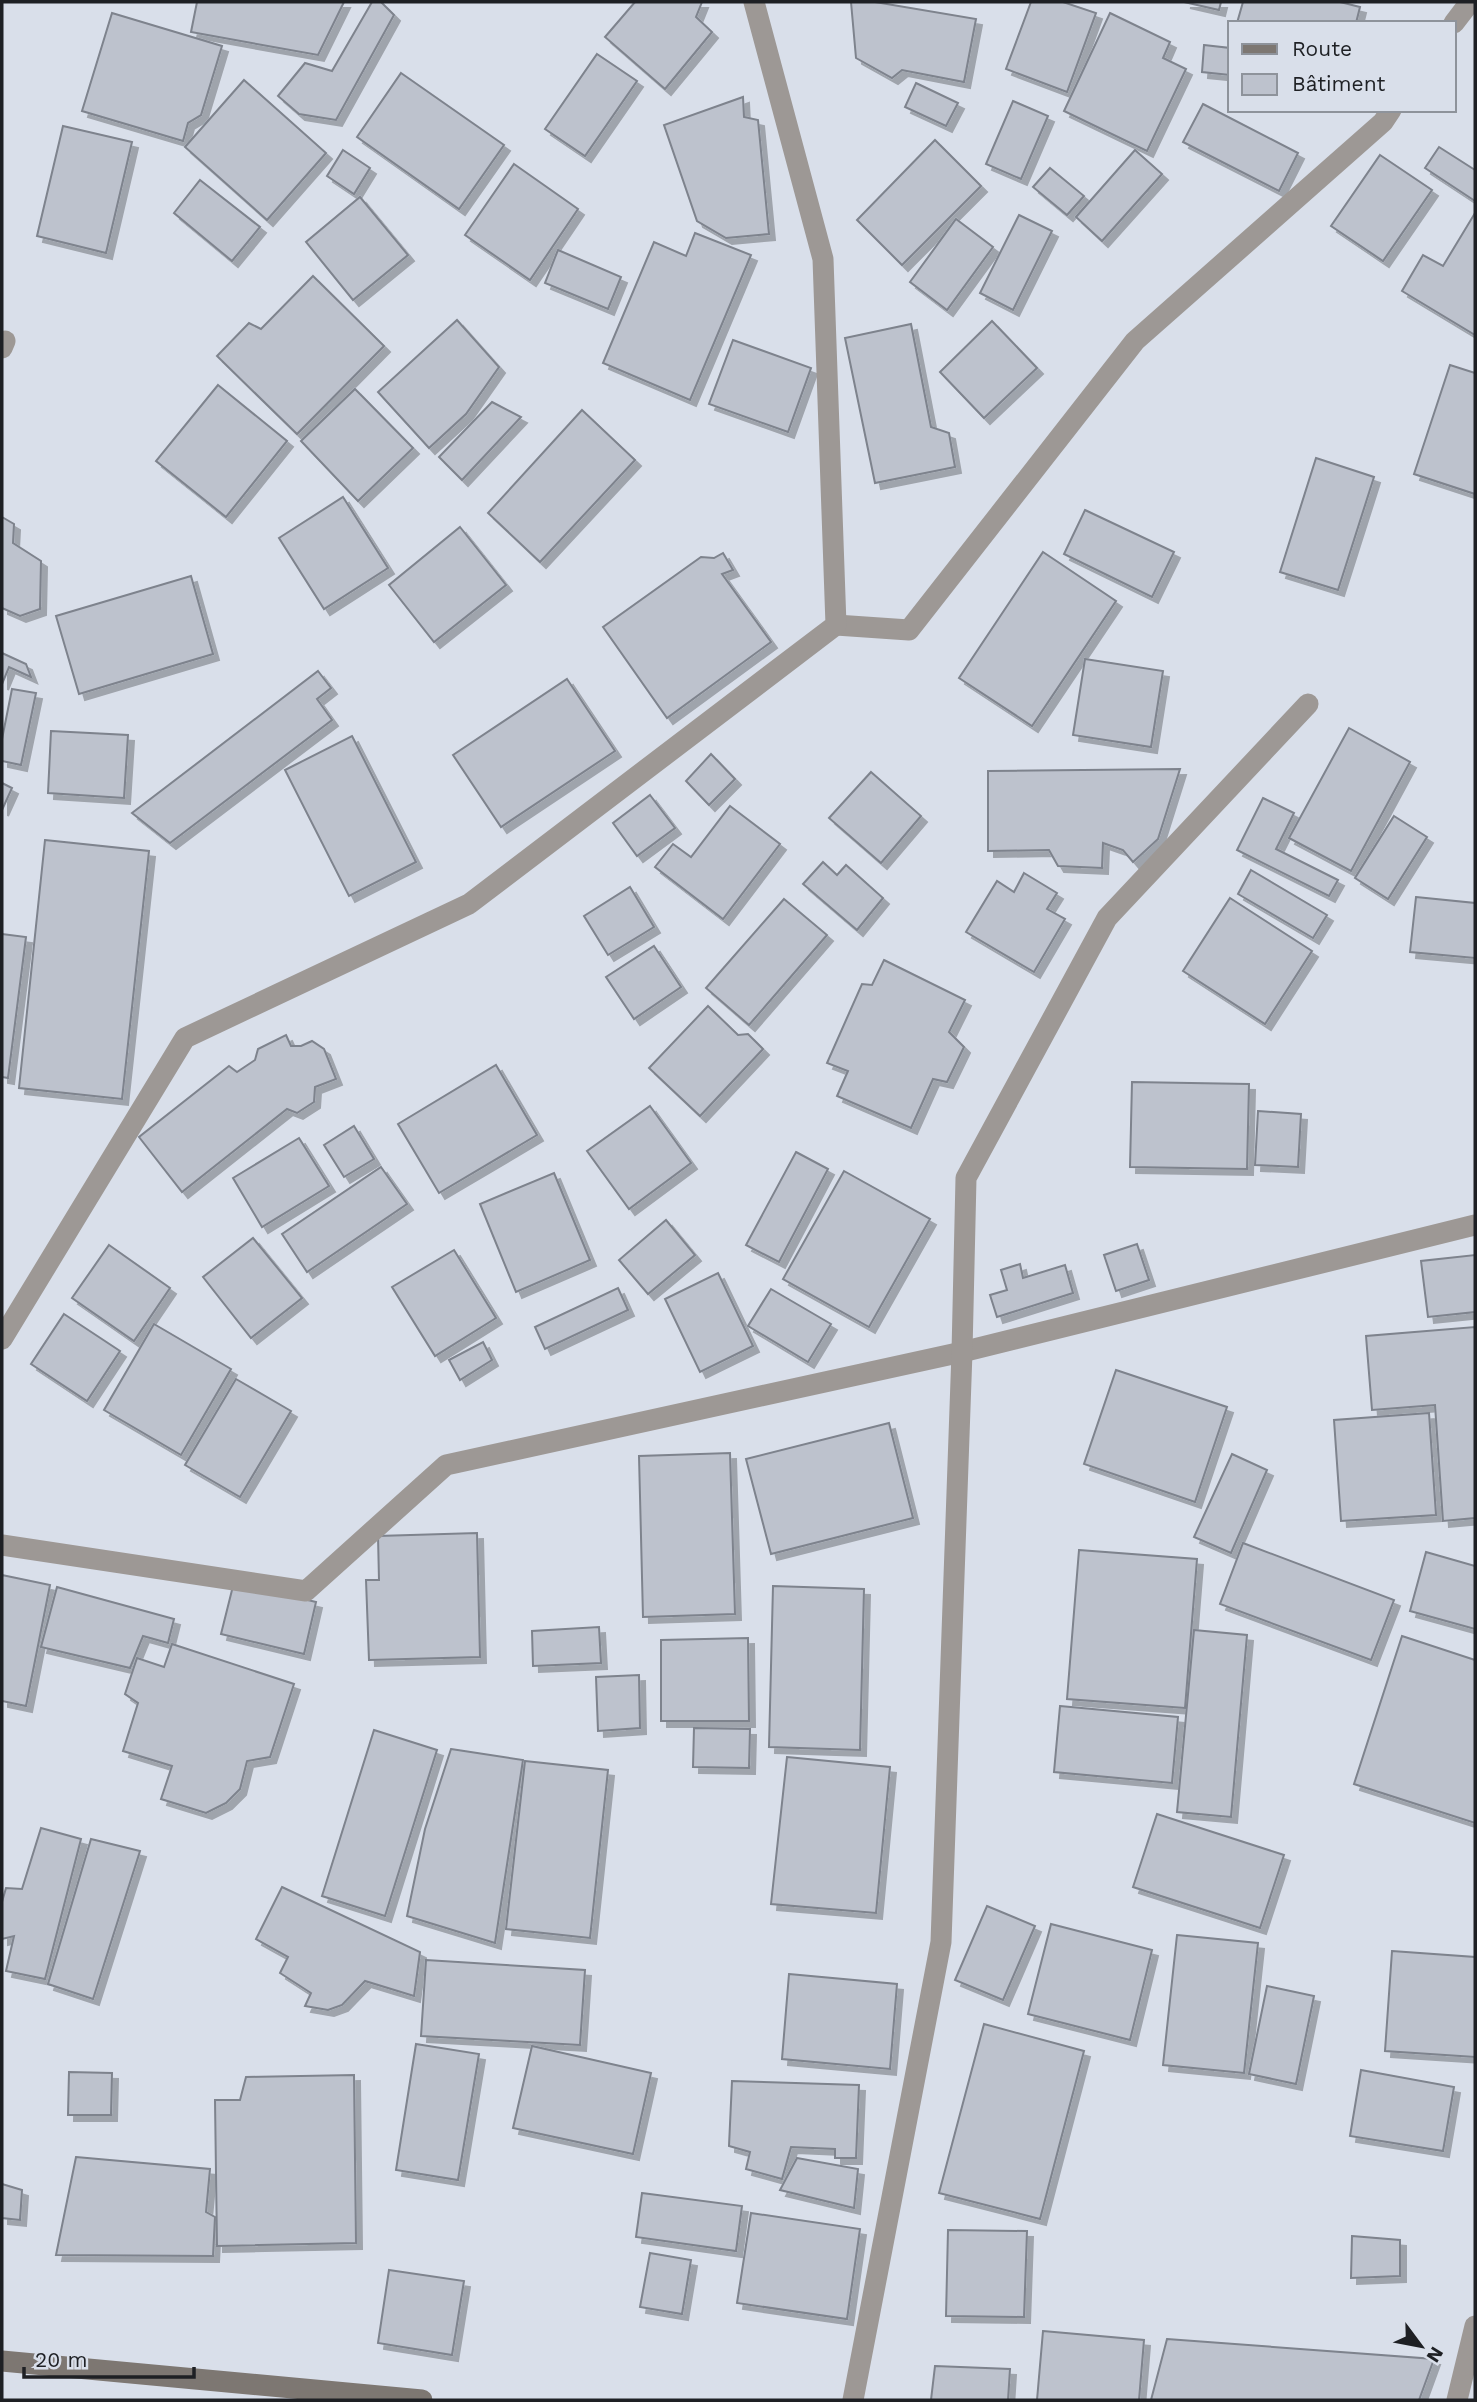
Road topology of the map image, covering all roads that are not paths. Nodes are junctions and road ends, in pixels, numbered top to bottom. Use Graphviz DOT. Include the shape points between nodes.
graph roads {
  1 [pos="754,2"];
  2 [pos="1469,2"];
  3 [pos="1455,21"];
  4 [pos="1390,112"];
  5 [pos="836,625"];
  6 [pos="1308,704"];
  7 [pos="1475,1225"];
  8 [pos="2,1339"];
  9 [pos="962,1352"];
  10 [pos="2,1545"];
  11 [pos="1475,2326"];
  12 [pos="2,2361"];
  13 [pos="422,2400"];
  14 [pos="853,2400"];
  15 [pos="1457,2400"];
  1 -- 5 [label="street" via="823,259"];
  2 -- 3 [label="street"];
  4 -- 5 [label="street" via="1135,341 909,629"];
  5 -- 8 [label="street" via="469,904 185,1038"];
  6 -- 9 [label="street" via="1107,918 966,1178"];
  7 -- 9 [label="street"];
  9 -- 10 [label="street" via="446,1465 306,1591"];
  9 -- 14 [label="street" via="941,1942"];
  11 -- 15 [label="street"];
  12 -- 13 [label="street"];
}
